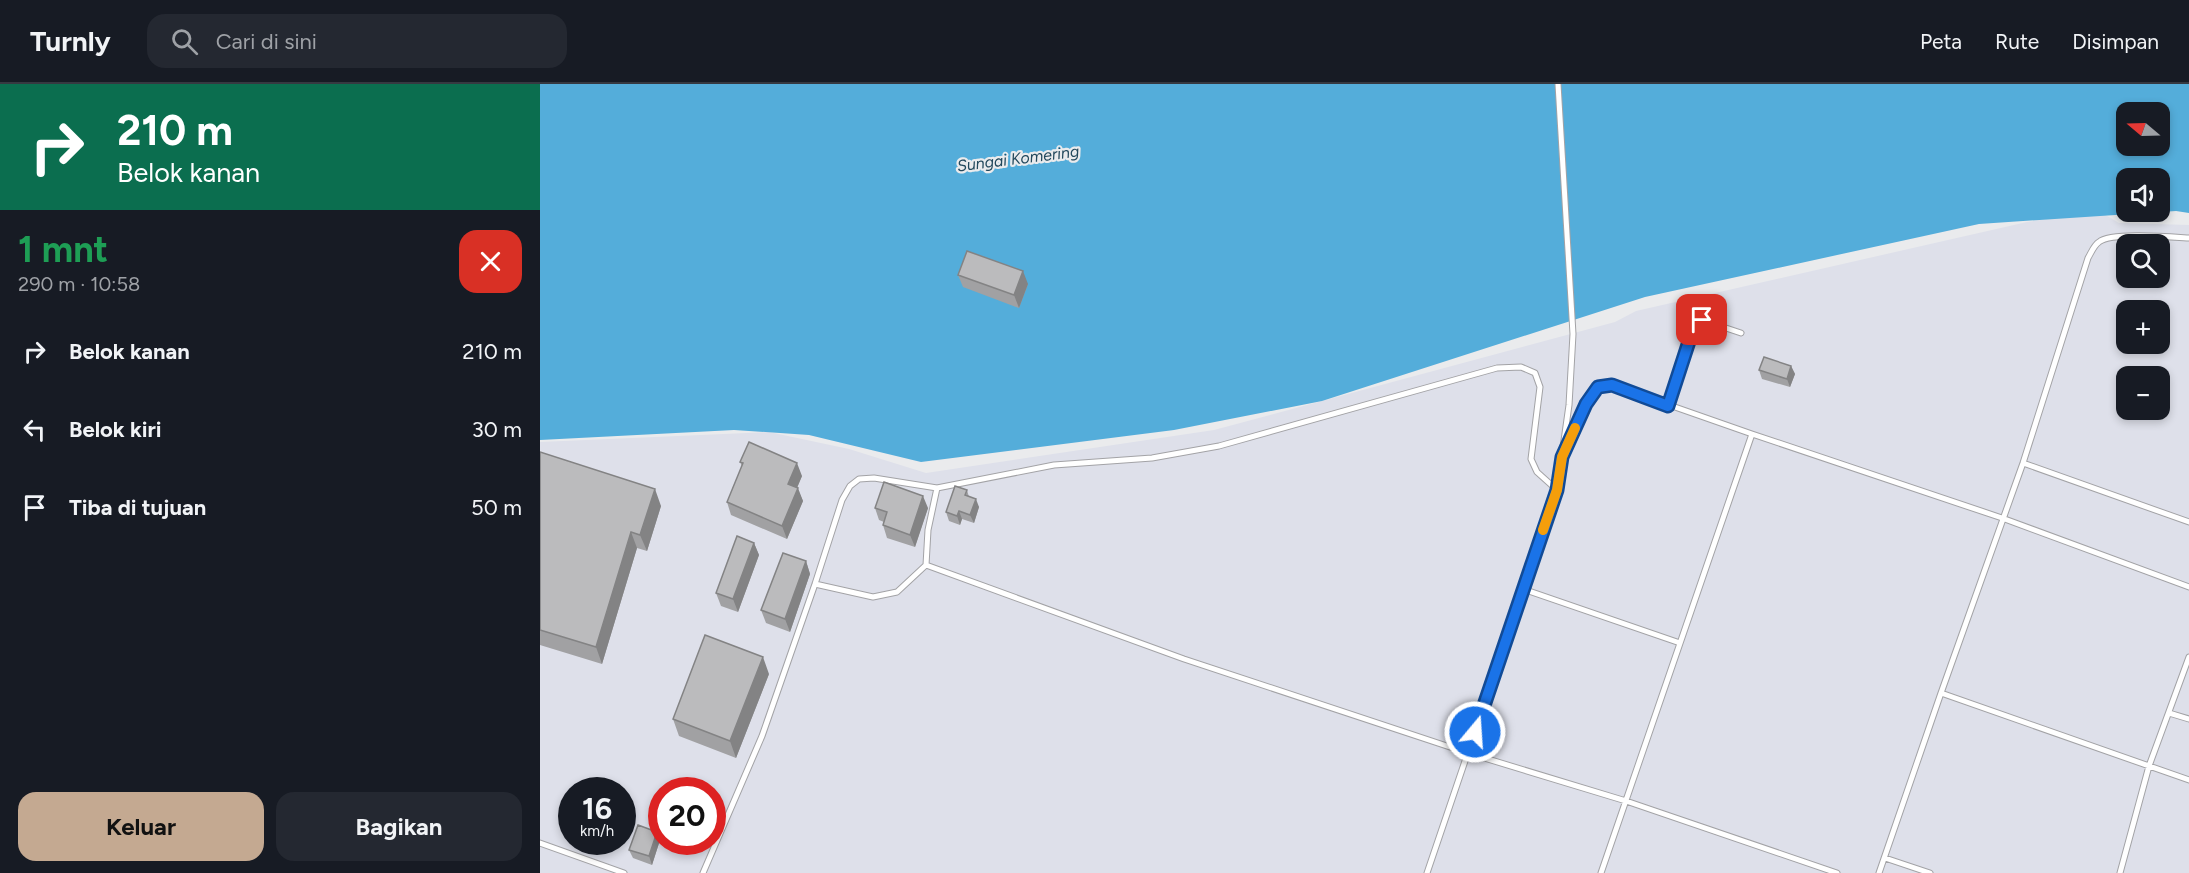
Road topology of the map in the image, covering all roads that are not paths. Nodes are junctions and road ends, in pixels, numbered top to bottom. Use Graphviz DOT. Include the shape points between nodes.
graph roads {
  1 [pos="1558,84"];
  2 [pos="2189,238"];
  3 [pos="1741,333"];
  4 [pos="1668,406"];
  5 [pos="1752,434"];
  6 [pos="1562,457"];
  7 [pos="2023,463"];
  8 [pos="937,488"];
  9 [pos="1557,490"];
  10 [pos="2002,518"];
  11 [pos="2189,522"];
  12 [pos="926,565"];
  13 [pos="815,584"];
  14 [pos="2189,586"];
  15 [pos="1523,589"];
  16 [pos="1680,643"];
  17 [pos="2189,657"];
  18 [pos="1941,693"];
  19 [pos="2169,713"];
  20 [pos="2189,719"];
  21 [pos="1468,753"];
  22 [pos="2149,766"];
  23 [pos="2189,780"];
  24 [pos="1626,801"];
  25 [pos="540,843"];
  26 [pos="1885,858"];
  27 [pos="624,873"];
  28 [pos="703,873"];
  29 [pos="1427,873"];
  30 [pos="1601,873"];
  31 [pos="1836,873"];
  32 [pos="1879,873"];
  33 [pos="1929,873"];
  34 [pos="2120,873"];
  1 -- 6 [label="lane" via="1573,334"];
  2 -- 7 [label="lane" via="2114,236 2099,241 2088,258"];
  3 -- 4 [label="lane" via="1702,320 1695,323"];
  4 -- 5 [label="lane"];
  4 -- 6 [label="lane" via="1612,385 1598,387"];
  5 -- 10 [label="lane"];
  5 -- 16 [label="lane"];
  6 -- 9 [label="lane"];
  7 -- 10 [label="lane"];
  7 -- 11 [label="lane"];
  8 -- 9 [label="lane" via="1054,465 1152,458 1219,446 1497,368 1521,367 1534,373 1540,387 1532,459 1537,472"];
  8 -- 12 [label="lane"];
  8 -- 13 [label="lane" via="874,478 859,479 850,486"];
  9 -- 15 [label="lane"];
  10 -- 14 [label="lane"];
  10 -- 18 [label="lane"];
  12 -- 13 [label="lane" via="897,592 873,597"];
  12 -- 21 [label="lane" via="1184,659"];
  13 -- 28 [label="lane" via="762,736"];
  15 -- 16 [label="lane"];
  15 -- 21 [label="lane"];
  16 -- 24 [label="lane"];
  17 -- 19 [label="lane"];
  18 -- 22 [label="lane"];
  18 -- 26 [label="lane"];
  19 -- 20 [label="lane"];
  19 -- 22 [label="lane"];
  21 -- 24 [label="lane"];
  21 -- 29 [label="lane"];
  22 -- 23 [label="lane"];
  22 -- 34 [label="lane"];
  24 -- 30 [label="lane"];
  24 -- 31 [label="lane"];
  25 -- 27 [label="lane"];
  26 -- 32 [label="lane"];
  26 -- 33 [label="lane"];
}
